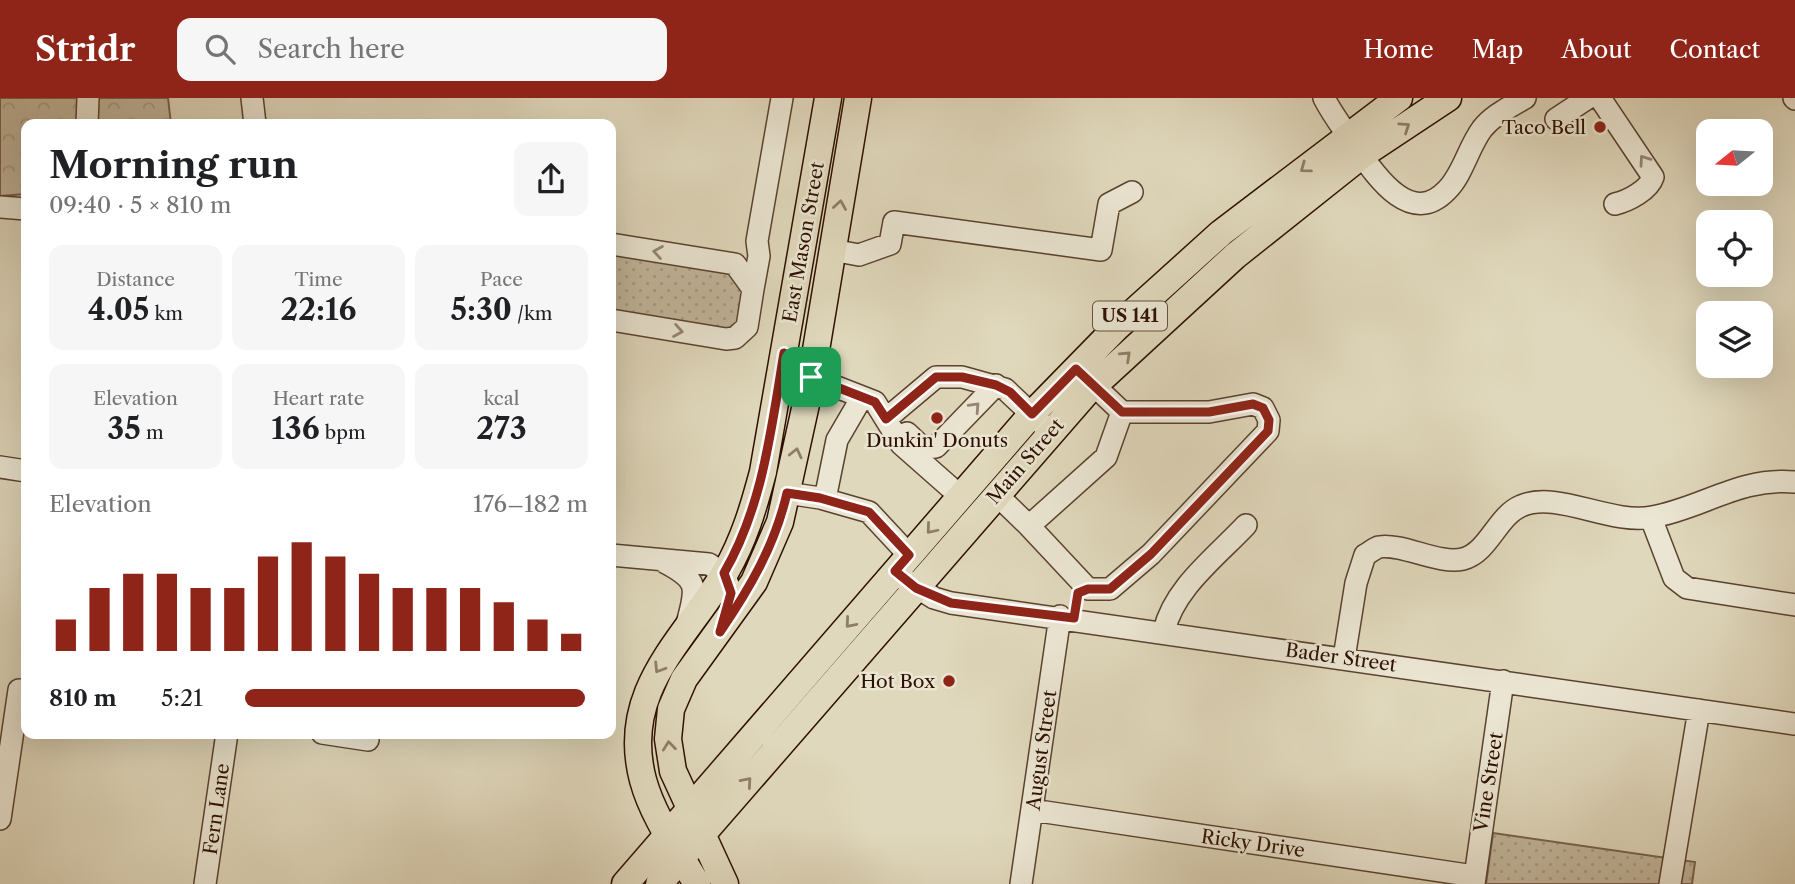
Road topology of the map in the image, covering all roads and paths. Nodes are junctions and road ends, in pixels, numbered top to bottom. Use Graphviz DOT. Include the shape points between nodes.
graph roads {
  1 [pos="88,98"];
  2 [pos="252,98"];
  3 [pos="782,98"];
  4 [pos="828,98"];
  5 [pos="858,98"];
  6 [pos="1324,98"];
  7 [pos="1399,98"];
  8 [pos="1448,98"];
  9 [pos="1525,98"];
  10 [pos="1588,98"];
  11 [pos="1600,98"];
  12 [pos="87,119"];
  13 [pos="254,119"];
  14 [pos="1556,120"];
  15 [pos="1355,146"];
  16 [pos="1132,192"];
  17 [pos="1615,204"];
  18 [pos="0,208"];
  19 [pos="21,209"];
  20 [pos="757,241"];
  21 [pos="616,245"];
  22 [pos="832,250"];
  23 [pos="734,264"];
  24 [pos="753,289"];
  25 [pos="616,321"];
  26 [pos="784,353"];
  27 [pos="811,377"];
  28 [pos="1085,377"];
  29 [pos="996,385"];
  30 [pos="862,397"];
  31 [pos="1122,412"];
  32 [pos="893,414"];
  33 [pos="1032,414"];
  34 [pos="1050,432"];
  35 [pos="0,467"];
  36 [pos="21,470"];
  37 [pos="1795,482"];
  38 [pos="787,493"];
  39 [pos="996,494"];
  40 [pos="960,496"];
  41 [pos="825,499"];
  42 [pos="1651,518"];
  43 [pos="1246,525"];
  44 [pos="1029,526"];
  45 [pos="616,556"];
  46 [pos="664,562"];
  47 [pos="902,563"];
  48 [pos="717,569"];
  49 [pos="916,588"];
  50 [pos="1088,589"];
  51 [pos="1795,605"];
  52 [pos="1067,617"];
  53 [pos="1096,621"];
  54 [pos="685,630"];
  55 [pos="1164,631"];
  56 [pos="720,632"];
  57 [pos="1344,658"];
  58 [pos="1503,681"];
  59 [pos="15,689"];
  60 [pos="1699,710"];
  61 [pos="1795,724"];
  62 [pos="227,739"];
  63 [pos="361,739"];
  64 [pos="368,740"];
  65 [pos="691,810"];
  66 [pos="1032,810"];
  67 [pos="0,819"];
  68 [pos="703,834"];
  69 [pos="676,847"];
  70 [pos="1474,880"];
  71 [pos="205,884"];
  72 [pos="625,884"];
  73 [pos="659,884"];
  74 [pos="697,884"];
  75 [pos="725,884"];
  76 [pos="1021,884"];
  77 [pos="1670,884"];
  1 -- 12 [label="street"];
  2 -- 13 [label="street"];
  3 -- 20 [label="street"];
  4 -- 26 [label="main road, East Mason Street"];
  22 -- 5 [label="main road, East Mason Street, one-way"];
  6 -- 15 [label="street"];
  7 -- 15 [label="main road, Main Street / US 141"];
  15 -- 8 [label="main road, Main Street / US 141, one-way"];
  9 -- 15 [label="street" via="1488,123 1448,189 1430,201 1412,203 1396,196"];
  10 -- 14 [label="street"];
  17 -- 11 [label="street, one-way" via="1651,184 1653,177"];
  15 -- 28 [label="main road, Main Street / US 141" via="1221,233"];
  16 -- 22 [label="street" via="1109,204 1101,250 894,222 890,244 859,255"];
  18 -- 19 [label="street"];
  20 -- 23 [label="street"];
  20 -- 24 [label="street"];
  23 -- 21 [label="street, one-way"];
  22 -- 27 [label="main road, East Mason Street"];
  23 -- 24 [label="street"];
  25 -- 24 [label="street, one-way" via="735,338 747,327"];
  26 -- 27 [label="street"];
  26 -- 48 [label="main road, East Mason Street" via="755,504 741,543"];
  27 -- 30 [label="street"];
  38 -- 27 [label="main road, East Mason Street, one-way"];
  28 -- 31 [label="street"];
  28 -- 33 [label="main road, Main Street / US 141"];
  28 -- 34 [label="main road, Main Street / US 141"];
  29 -- 32 [label="street" via="936,377"];
  32 -- 29 [label="street, one-way" via="923,448 936,447"];
  29 -- 33 [label="street"];
  30 -- 32 [label="street"];
  30 -- 41 [label="street" via="837,440"];
  31 -- 44 [label="street" via="1106,457"];
  31 -- 50 [label="street" via="1209,412 1253,404 1263,408 1268,431 1141,563 1110,589"];
  32 -- 40 [label="street" via="901,443"];
  33 -- 34 [label="street"];
  33 -- 40 [label="main road, Main Street / US 141"];
  34 -- 39 [label="main road, Main Street / US 141"];
  35 -- 36 [label="street"];
  37 -- 42 [label="street" via="1763,481"];
  38 -- 41 [label="street, Bader Street"];
  38 -- 56 [label="main road, East Mason Street" via="780,522 754,582"];
  39 -- 44 [label="street"];
  39 -- 49 [label="main road, Main Street / US 141"];
  40 -- 47 [label="main road, Main Street / US 141, one-way"];
  41 -- 47 [label="street, Bader Street" via="869,512"];
  42 -- 51 [label="street" via="1674,578 1687,588"];
  42 -- 57 [label="street" via="1607,515 1537,500 1504,515 1475,552 1463,559 1379,547 1365,555 1356,583"];
  43 -- 55 [label="street" via="1177,597"];
  44 -- 50 [label="street"];
  45 -- 46 [label="street"];
  46 -- 48 [label="street"];
  46 -- 54 [label="street" via="684,572 696,594"];
  47 -- 49 [label="street, Bader Street"];
  47 -- 65 [label="main road, Main Street / US 141, one-way"];
  48 -- 54 [label="main road, East Mason Street"];
  48 -- 56 [label="street" via="731,593"];
  49 -- 52 [label="street, Bader Street" via="951,603"];
  68 -- 49 [label="main road, Main Street / US 141, one-way"];
  50 -- 52 [label="street, August Street" via="1078,593"];
  50 -- 53 [label="street" via="1098,598"];
  52 -- 53 [label="street, Bader Street"];
  52 -- 66 [label="street, August Street"];
  53 -- 55 [label="street, Bader Street"];
  54 -- 69 [label="main road, East Mason Street, one-way" via="653,677 637,737 643,780"];
  55 -- 57 [label="street, Bader Street"];
  65 -- 56 [label="main road, East Mason Street, one-way" via="673,771 668,739 671,709 684,679"];
  57 -- 58 [label="street, Bader Street"];
  58 -- 60 [label="street, Bader Street"];
  58 -- 70 [label="street, Vine Street"];
  59 -- 67 [label="street"];
  60 -- 61 [label="street, Bader Street"];
  60 -- 77 [label="street"];
  62 -- 71 [label="street, Fern Lane"];
  63 -- 64 [label="street"];
  65 -- 68 [label="main road, East Mason Street"];
  65 -- 69 [label="main road, Main Street / US 141"];
  66 -- 70 [label="street, Ricky Drive"];
  66 -- 76 [label="street, August Street"];
  68 -- 69 [label="main road, Main Street / US 141"];
  68 -- 75 [label="main road, East Mason Street"];
  69 -- 72 [label="main road, Main Street / US 141"];
  69 -- 73 [label="main road, Main Street / US 141"];
  69 -- 74 [label="main road, East Mason Street"];
}
